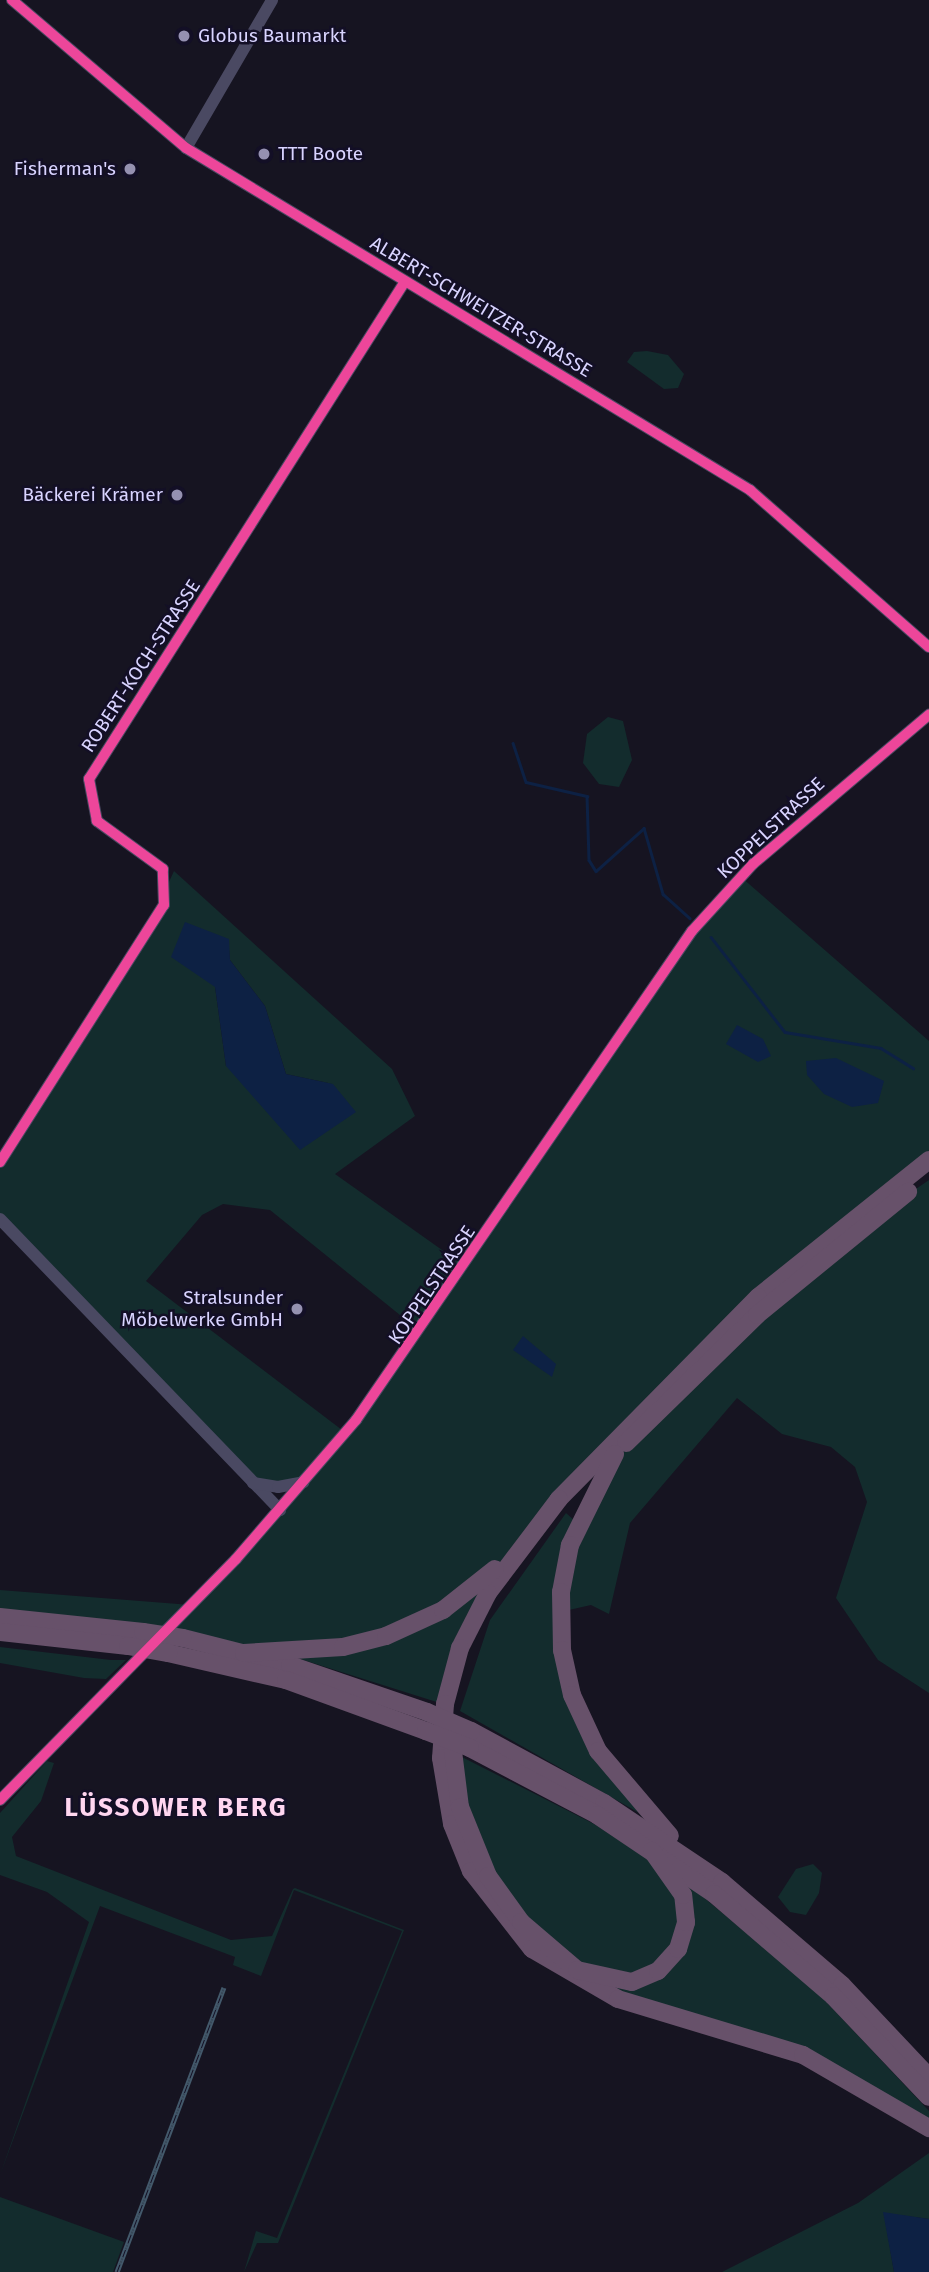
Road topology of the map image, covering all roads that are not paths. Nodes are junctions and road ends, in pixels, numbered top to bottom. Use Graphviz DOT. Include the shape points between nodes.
graph roads {
  1 [pos="12,0"];
  2 [pos="272,0"];
  3 [pos="186,148"];
  4 [pos="404,283"];
  5 [pos="929,647"];
  6 [pos="929,715"];
  7 [pos="929,1160"];
  8 [pos="0,1162"];
  9 [pos="929,1176"];
  10 [pos="0,1219"];
  11 [pos="615,1454"];
  12 [pos="304,1482"];
  13 [pos="253,1483"];
  14 [pos="280,1510"];
  15 [pos="548,1513"];
  16 [pos="0,1617"];
  17 [pos="0,1632"];
  18 [pos="244,1653"];
  19 [pos="471,1740"];
  20 [pos="0,1800"];
  21 [pos="652,1851"];
  22 [pos="697,1864"];
  23 [pos="929,2077"];
  24 [pos="929,2097"];
  25 [pos="929,2128"];
  1 -- 3 [label="street, ALBERT-SCHWEITZER-STRASSE"];
  2 -- 3 [label="street"];
  3 -- 4 [label="street, ALBERT-SCHWEITZER-STRASSE"];
  4 -- 5 [label="street, ALBERT-SCHWEITZER-STRASSE" via="750,490"];
  4 -- 8 [label="street, ROBERT-KOCH-STRASSE" via="89,779 97,821 163,869 164,905"];
  6 -- 12 [label="street, KOPPELSTRASSE" via="753,864 692,931 422,1333"];
  7 -- 15 [label="highway" via="699,1351"];
  9 -- 11 [label="highway" via="757,1315"];
  10 -- 13 [label="street"];
  11 -- 21 [label="highway" via="536,1541 485,1619 462,1676 453,1759 460,1807 488,1876 521,1922 594,1978 645,1978 678,1950 686,1922 683,1895"];
  11 -- 22 [label="highway" via="577,1524 565,1567 560,1612 566,1672 608,1765"];
  12 -- 13 [label="street" via="278,1487"];
  12 -- 14 [label="street, KOPPELSTRASSE"];
  13 -- 14 [label="street"];
  14 -- 20 [label="street, KOPPELSTRASSE"];
  15 -- 18 [label="highway" via="480,1584 409,1628 343,1647"];
  15 -- 25 [label="highway" via="473,1620 452,1672 441,1726 452,1824 485,1895 532,1949 582,1983 803,2056"];
  16 -- 18 [label="highway, bridge" via="143,1632"];
  17 -- 19 [label="highway, bridge" via="168,1653 285,1680 426,1731"];
  18 -- 19 [label="highway, bridge" via="427,1713"];
  19 -- 21 [label="highway"];
  19 -- 22 [label="highway" via="604,1803"];
  21 -- 24 [label="highway" via="796,1961"];
  22 -- 23 [label="highway" via="804,1950"];
}
